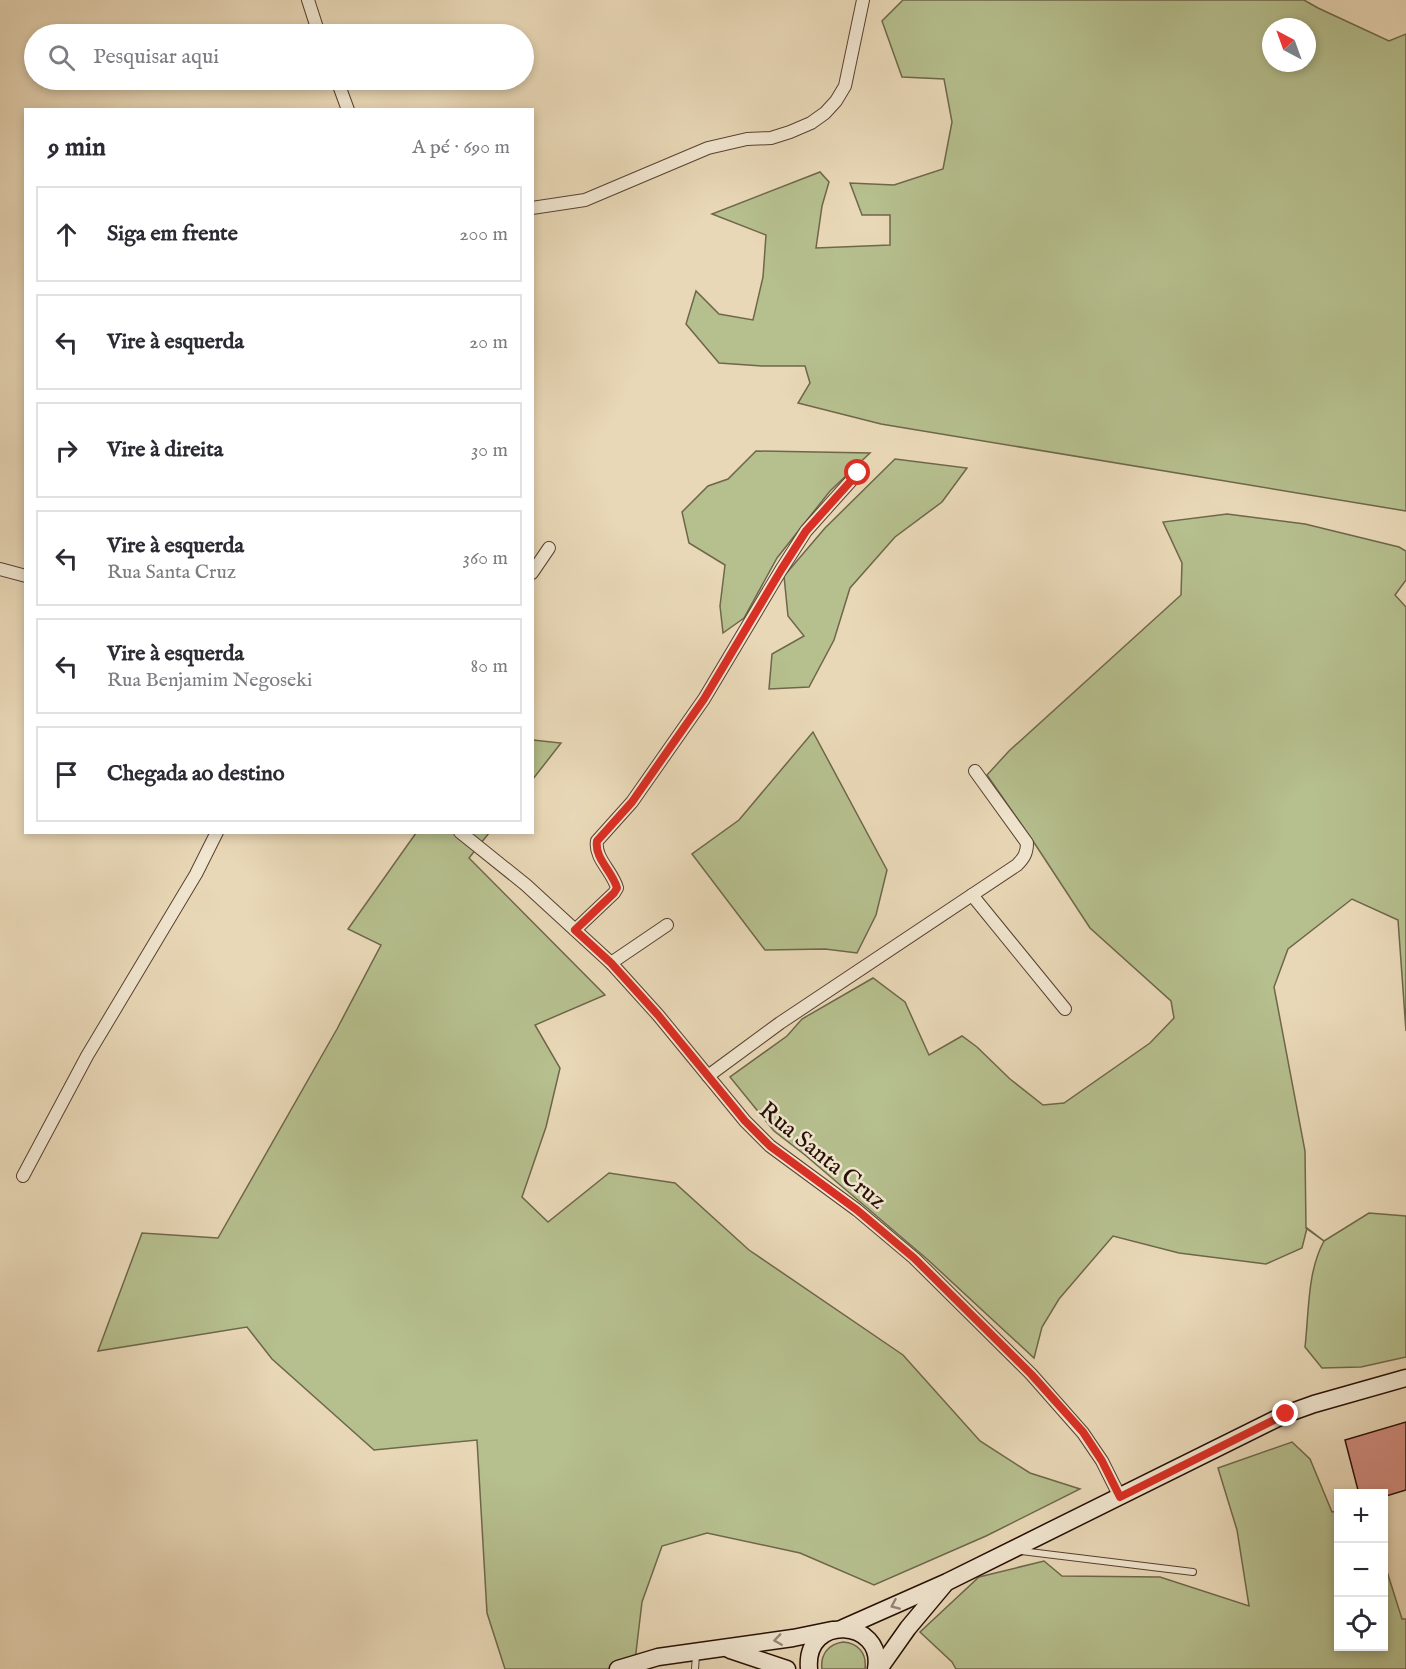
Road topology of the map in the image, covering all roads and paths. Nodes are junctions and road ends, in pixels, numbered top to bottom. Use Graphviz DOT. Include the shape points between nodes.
graph roads {
  1 [pos="308,0"];
  2 [pos="864,0"];
  3 [pos="316,24"];
  4 [pos="340,90"];
  5 [pos="347,108"];
  6 [pos="534,208"];
  7 [pos="858,473"];
  8 [pos="549,548"];
  9 [pos="0,569"];
  10 [pos="534,570"];
  11 [pos="24,575"];
  12 [pos="975,771"];
  13 [pos="216,834"];
  14 [pos="463,834"];
  15 [pos="972,895"];
  16 [pos="667,925"];
  17 [pos="575,930"];
  18 [pos="611,963"];
  19 [pos="1065,1009"];
  20 [pos="708,1076"];
  21 [pos="23,1176"];
  22 [pos="1406,1378"];
  23 [pos="1120,1497"];
  24 [pos="1013,1549"];
  25 [pos="1193,1572"];
  26 [pos="947,1582"];
  27 [pos="838,1629"];
  28 [pos="723,1648"];
  29 [pos="696,1651"];
  30 [pos="618,1669"];
  31 [pos="695,1669"];
  32 [pos="787,1669"];
  33 [pos="809,1669"];
  34 [pos="877,1669"];
  1 -- 3 [label="street"];
  2 -- 6 [label="street" via="845,86 825,113 811,123 771,138 708,148 585,200"];
  4 -- 5 [label="street"];
  7 -- 17 [label="street" via="806,531 704,699 632,802 597,841 597,852 617,888"];
  8 -- 10 [label="street"];
  9 -- 11 [label="street"];
  12 -- 15 [label="street" via="1027,843 1027,851 1017,865"];
  13 -- 21 [label="street" via="87,1056"];
  14 -- 17 [label="street, Rua Santa Cruz"];
  15 -- 19 [label="street"];
  15 -- 20 [label="street"];
  16 -- 18 [label="street"];
  17 -- 18 [label="street, Rua Santa Cruz"];
  18 -- 20 [label="street, Rua Santa Cruz"];
  20 -- 23 [label="street, Rua Santa Cruz" via="770,1146 914,1258 1031,1374 1083,1432"];
  22 -- 23 [label="main road" via="1286,1414"];
  23 -- 24 [label="main road"];
  24 -- 25 [label="lane"];
  24 -- 26 [label="main road"];
  26 -- 27 [label="main road, one-way"];
  26 -- 34 [label="main road"];
  27 -- 28 [label="main road, one-way"];
  27 -- 33 [label="main road" via="815,1641 810,1650"];
  27 -- 34 [label="main road" via="853,1630 871,1642"];
  28 -- 29 [label="main road"];
  28 -- 32 [label="main road"];
  29 -- 30 [label="main road"];
  29 -- 31 [label="lane"];
}
